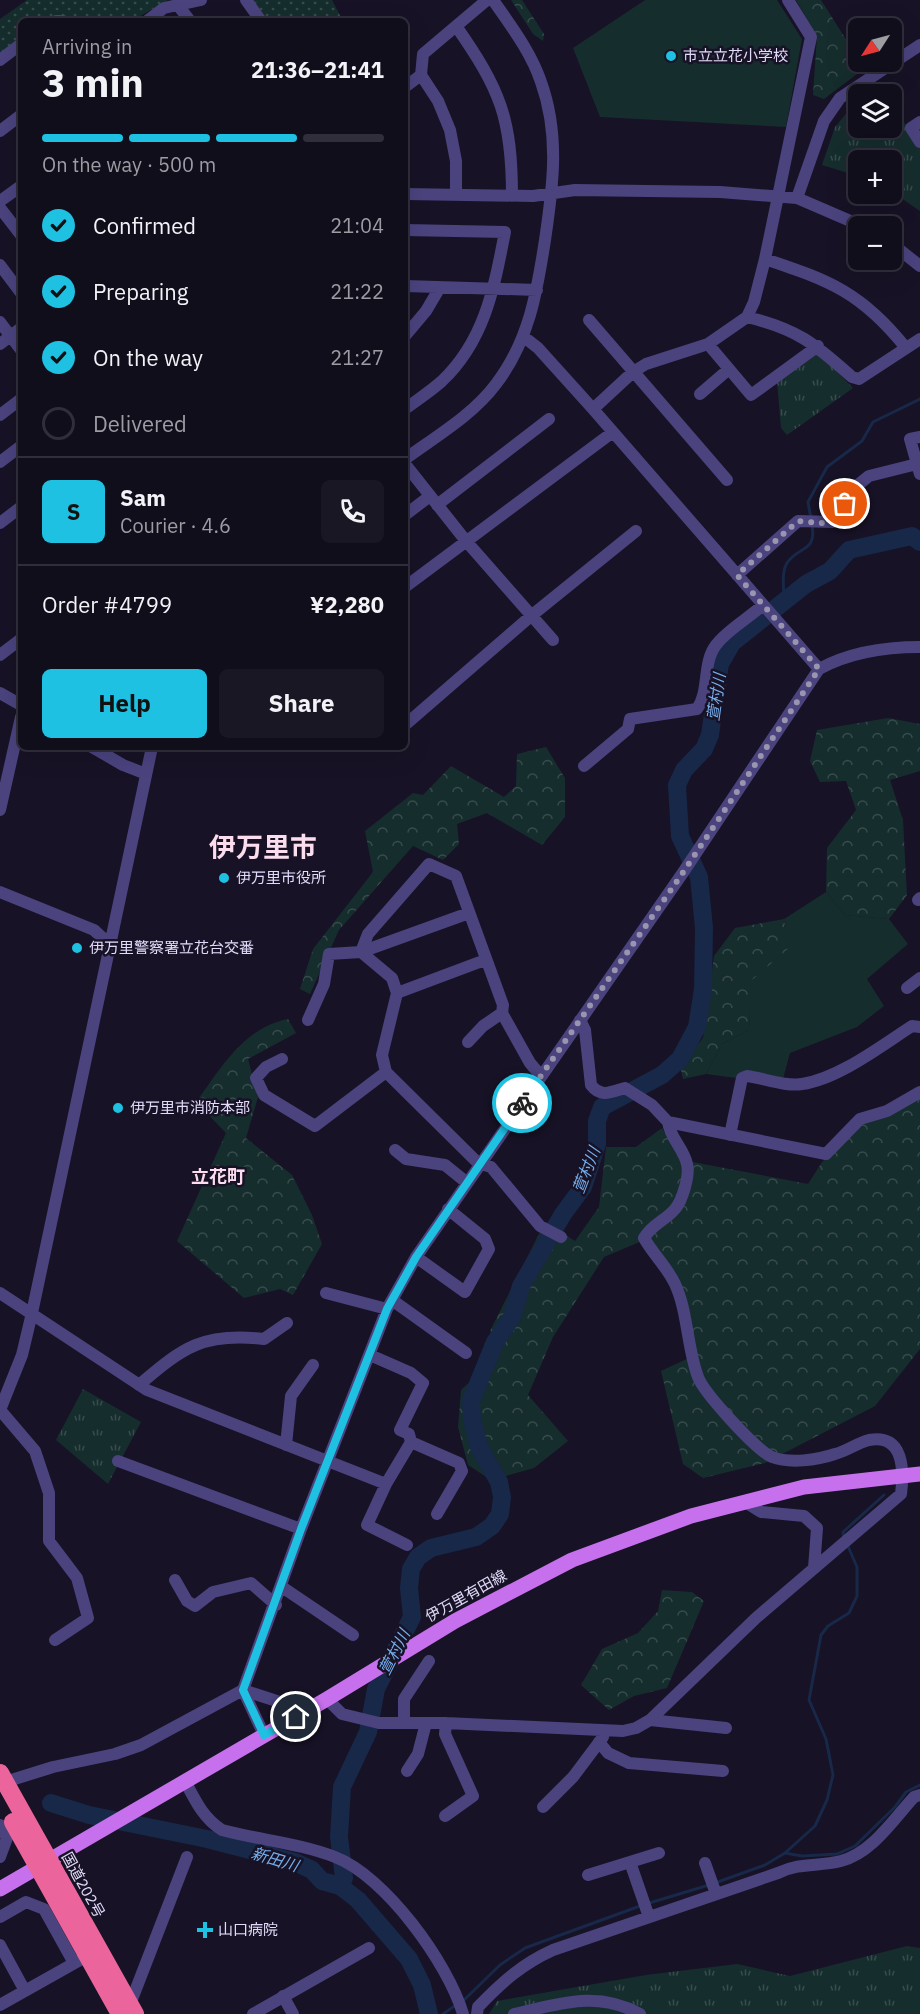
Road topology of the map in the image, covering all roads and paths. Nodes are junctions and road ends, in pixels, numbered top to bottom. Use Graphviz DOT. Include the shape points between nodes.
graph roads {
  1 [pos="201,0"];
  2 [pos="246,0"];
  3 [pos="487,0"];
  4 [pos="493,0"];
  5 [pos="788,0"];
  6 [pos="177,4"];
  7 [pos="151,18"];
  8 [pos="188,18"];
  9 [pos="259,18"];
  10 [pos="456,26"];
  11 [pos="920,45"];
  12 [pos="18,46"];
  13 [pos="0,60"];
  14 [pos="421,75"];
  15 [pos="408,85"];
  16 [pos="18,117"];
  17 [pos="920,122"];
  18 [pos="0,131"];
  19 [pos="920,142"];
  20 [pos="18,188"];
  21 [pos="551,193"];
  22 [pos="408,194"];
  23 [pos="456,195"];
  24 [pos="512,196"];
  25 [pos="777,196"];
  26 [pos="796,198"];
  27 [pos="0,201"];
  28 [pos="0,208"];
  29 [pos="848,220"];
  30 [pos="408,230"];
  31 [pos="18,232"];
  32 [pos="902,252"];
  33 [pos="765,259"];
  34 [pos="0,265"];
  35 [pos="920,266"];
  36 [pos="408,286"];
  37 [pos="18,289"];
  38 [pos="439,289"];
  39 [pos="537,290"];
  40 [pos="494,291"];
  41 [pos="747,317"];
  42 [pos="589,320"];
  43 [pos="0,322"];
  44 [pos="18,330"];
  45 [pos="408,332"];
  46 [pos="11,336"];
  47 [pos="524,337"];
  48 [pos="920,339"];
  49 [pos="0,344"];
  50 [pos="708,344"];
  51 [pos="18,346"];
  52 [pos="818,346"];
  53 [pos="906,348"];
  54 [pos="729,369"];
  55 [pos="633,372"];
  56 [pos="700,394"];
  57 [pos="18,401"];
  58 [pos="408,407"];
  59 [pos="593,410"];
  60 [pos="0,415"];
  61 [pos="549,419"];
  62 [pos="613,432"];
  63 [pos="920,437"];
  64 [pos="18,448"];
  65 [pos="408,457"];
  66 [pos="0,462"];
  67 [pos="408,468"];
  68 [pos="919,469"];
  69 [pos="727,480"];
  70 [pos="434,500"];
  71 [pos="18,509"];
  72 [pos="408,513"];
  73 [pos="0,522"];
  74 [pos="636,531"];
  75 [pos="466,542"];
  76 [pos="737,575"];
  77 [pos="408,585"];
  78 [pos="763,605"];
  79 [pos="531,616"];
  80 [pos="553,640"];
  81 [pos="18,641"];
  82 [pos="920,647"];
  83 [pos="0,655"];
  84 [pos="819,669"];
  85 [pos="0,693"];
  86 [pos="18,703"];
  87 [pos="408,722"];
  88 [pos="18,730"];
  89 [pos="98,750"];
  90 [pos="151,750"];
  91 [pos="584,766"];
  92 [pos="146,774"];
  93 [pos="0,810"];
  94 [pos="0,892"];
  95 [pos="469,913"];
  96 [pos="110,945"];
  97 [pos="361,952"];
  98 [pos="485,960"];
  99 [pos="920,978"];
  100 [pos="907,988"];
  101 [pos="397,993"];
  102 [pos="502,1012"];
  103 [pos="308,1020"];
  104 [pos="580,1020"];
  105 [pos="920,1027"];
  106 [pos="468,1042"];
  107 [pos="282,1059"];
  108 [pos="386,1072"];
  109 [pos="541,1077"];
  110 [pos="920,1092"];
  111 [pos="668,1122"];
  112 [pos="730,1135"];
  113 [pos="395,1150"];
  114 [pos="478,1163"];
  115 [pos="466,1182"];
  116 [pos="448,1209"];
  117 [pos="561,1237"];
  118 [pos="416,1257"];
  119 [pos="0,1293"];
  120 [pos="326,1293"];
  121 [pos="390,1305"];
  122 [pos="32,1313"];
  123 [pos="287,1323"];
  124 [pos="466,1353"];
  125 [pos="370,1355"];
  126 [pos="313,1365"];
  127 [pos="139,1385"];
  128 [pos="0,1410"];
  129 [pos="411,1442"];
  130 [pos="286,1445"];
  131 [pos="118,1461"];
  132 [pos="328,1462"];
  133 [pos="920,1474"];
  134 [pos="904,1476"];
  135 [pos="386,1484"];
  136 [pos="745,1502"];
  137 [pos="437,1514"];
  138 [pos="301,1529"];
  139 [pos="407,1545"];
  140 [pos="814,1568"];
  141 [pos="175,1580"];
  142 [pos="282,1587"];
  143 [pos="276,1605"];
  144 [pos="353,1635"];
  145 [pos="55,1641"];
  146 [pos="429,1661"];
  147 [pos="243,1690"];
  148 [pos="327,1699"];
  149 [pos="292,1706"];
  150 [pos="650,1720"];
  151 [pos="404,1723"];
  152 [pos="426,1723"];
  153 [pos="446,1723"];
  154 [pos="726,1728"];
  155 [pos="608,1731"];
  156 [pos="264,1735"];
  157 [pos="599,1742"];
  158 [pos="723,1770"];
  159 [pos="407,1771"];
  160 [pos="185,1781"];
  161 [pos="1,1783"];
  162 [pos="920,1795"];
  163 [pos="543,1807"];
  164 [pos="445,1816"];
  165 [pos="0,1825"];
  166 [pos="659,1853"];
  167 [pos="0,1857"];
  168 [pos="187,1857"];
  169 [pos="630,1862"];
  170 [pos="705,1863"];
  171 [pos="43,1864"];
  172 [pos="588,1875"];
  173 [pos="0,1889"];
  174 [pos="716,1894"];
  175 [pos="0,1917"];
  176 [pos="649,1917"];
  177 [pos="0,1945"];
  178 [pos="369,1948"];
  179 [pos="81,1959"];
  180 [pos="25,1991"];
  181 [pos="283,1996"];
  182 [pos="3,2004"];
  183 [pos="127,2012"];
  184 [pos="462,2012"];
  185 [pos="12,2014"];
  186 [pos="253,2014"];
  187 [pos="293,2014"];
  188 [pos="477,2014"];
  189 [pos="514,2014"];
  190 [pos="640,2014"];
  1 -- 6 [label="street"];
  2 -- 9 [label="street"];
  3 -- 10 [label="street"];
  4 -- 21 [label="street" via="526,48 541,82 551,123 555,165"];
  5 -- 25 [label="street" via="811,37"];
  6 -- 7 [label="street"];
  6 -- 8 [label="street"];
  10 -- 14 [label="street" via="423,54"];
  10 -- 24 [label="street" via="485,68 503,108 512,151"];
  11 -- 26 [label="street" via="840,98 824,121"];
  12 -- 13 [label="street"];
  14 -- 15 [label="street"];
  14 -- 23 [label="street" via="450,130 456,161"];
  16 -- 18 [label="street"];
  17 -- 19 [label="street" via="911,128"];
  20 -- 27 [label="street"];
  21 -- 24 [label="street"];
  21 -- 25 [label="street" via="598,190"];
  21 -- 39 [label="street"];
  22 -- 23 [label="street"];
  23 -- 24 [label="street"];
  25 -- 26 [label="street"];
  25 -- 33 [label="street"];
  26 -- 29 [label="street"];
  28 -- 31 [label="street"];
  30 -- 40 [label="street" via="505,232"];
  32 -- 35 [label="street"];
  33 -- 41 [label="street"];
  33 -- 53 [label="street" via="815,275 853,295 882,318"];
  34 -- 37 [label="street"];
  36 -- 38 [label="street"];
  38 -- 40 [label="street"];
  38 -- 45 [label="street"];
  39 -- 40 [label="street"];
  39 -- 47 [label="street"];
  40 -- 58 [label="street" via="483,325 464,355 442,381"];
  41 -- 50 [label="street"];
  41 -- 52 [label="street" via="793,331"];
  42 -- 55 [label="street"];
  43 -- 46 [label="street"];
  44 -- 46 [label="street"];
  46 -- 49 [label="street"];
  46 -- 51 [label="street"];
  47 -- 59 [label="street"];
  47 -- 65 [label="street" via="495,386"];
  48 -- 53 [label="street"];
  50 -- 54 [label="street"];
  50 -- 55 [label="street"];
  52 -- 53 [label="street" via="859,380"];
  52 -- 54 [label="street" via="751,395"];
  54 -- 56 [label="street"];
  55 -- 59 [label="street"];
  55 -- 69 [label="street"];
  57 -- 60 [label="street"];
  59 -- 62 [label="street"];
  61 -- 70 [label="street"];
  62 -- 75 [label="street"];
  62 -- 76 [label="street"];
  63 -- 68 [label="street" via="910,439"];
  64 -- 66 [label="street"];
  67 -- 70 [label="street"];
  68 -- 76 [label="street" via="869,476 849,492 841,517 833,522 798,521"];
  70 -- 72 [label="street"];
  70 -- 75 [label="street"];
  71 -- 73 [label="street"];
  74 -- 79 [label="street"];
  75 -- 77 [label="street"];
  75 -- 79 [label="street"];
  76 -- 78 [label="street"];
  78 -- 84 [label="street"];
  78 -- 91 [label="street" via="715,646 702,702 697,708 630,719 628,729"];
  79 -- 80 [label="street"];
  79 -- 87 [label="street"];
  81 -- 83 [label="street"];
  82 -- 84 [label="street" via="869,651 839,658"];
  84 -- 104 [label="street"];
  85 -- 86 [label="street"];
  88 -- 93 [label="street"];
  89 -- 92 [label="street"];
  90 -- 92 [label="street"];
  92 -- 96 [label="street"];
  94 -- 96 [label="street" via="94,930"];
  95 -- 97 [label="street"];
  95 -- 97 [label="street" via="456,876 429,864 368,934"];
  95 -- 98 [label="street"];
  96 -- 122 [label="street"];
  97 -- 101 [label="street" via="392,978"];
  97 -- 103 [label="street" via="329,954 324,984"];
  98 -- 101 [label="street"];
  98 -- 102 [label="street" via="503,1005"];
  99 -- 100 [label="street"];
  101 -- 108 [label="street" via="382,1055"];
  102 -- 106 [label="street"];
  102 -- 109 [label="street"];
  104 -- 109 [label="street"];
  104 -- 111 [label="street" via="585,1030 591,1085 602,1094 625,1088 642,1097"];
  105 -- 112 [label="street" via="912,1026 819,1080 800,1085 741,1077"];
  107 -- 108 [label="street" via="256,1078 264,1095 315,1126"];
  108 -- 114 [label="street"];
  109 -- 114 [label="street"];
  110 -- 112 [label="street" via="887,1111 860,1119 826,1154"];
  111 -- 112 [label="street"];
  111 -- 134 [label="street" via="687,1164 686,1182 676,1209 651,1227 644,1238 675,1284 698,1379 754,1445 772,1456 789,1461 835,1454 882,1439 893,1444 901,1455"];
  113 -- 115 [label="street" via="406,1160 446,1165"];
  114 -- 115 [label="street"];
  114 -- 117 [label="street" via="491,1167 540,1226"];
  115 -- 116 [label="street"];
  116 -- 118 [label="street"];
  116 -- 118 [label="street" via="485,1239 489,1249 465,1292"];
  118 -- 121 [label="street"];
  119 -- 122 [label="street"];
  120 -- 121 [label="street"];
  121 -- 124 [label="street"];
  121 -- 125 [label="street"];
  122 -- 127 [label="street"];
  122 -- 128 [label="street" via="22,1355"];
  123 -- 127 [label="street" via="264,1339 233,1335 196,1343"];
  125 -- 129 [label="street" via="411,1373 423,1383 400,1430 409,1434"];
  125 -- 132 [label="street"];
  126 -- 130 [label="street" via="291,1396"];
  127 -- 130 [label="street"];
  128 -- 145 [label="street" via="35,1451 49,1493 49,1540 77,1578 88,1618"];
  129 -- 135 [label="street"];
  129 -- 137 [label="street" via="459,1463 462,1471"];
  130 -- 132 [label="street"];
  131 -- 138 [label="street"];
  132 -- 135 [label="street"];
  132 -- 138 [label="street"];
  133 -- 134 [label="main road, 伊万里有田線"];
  134 -- 136 [label="main road, 伊万里有田線" via="804,1487"];
  134 -- 140 [label="street" via="901,1494"];
  135 -- 139 [label="street" via="368,1525"];
  136 -- 140 [label="street" via="761,1512 804,1516 817,1528"];
  136 -- 148 [label="main road, 伊万里有田線" via="691,1516 572,1560 455,1621"];
  138 -- 142 [label="street"];
  140 -- 150 [label="street"];
  141 -- 143 [label="street" via="187,1601 195,1606 213,1592 251,1583"];
  142 -- 143 [label="street"];
  142 -- 144 [label="street"];
  143 -- 147 [label="street"];
  146 -- 151 [label="street" via="404,1699"];
  147 -- 149 [label="street"];
  147 -- 156 [label="street"];
  147 -- 161 [label="street" via="141,1745"];
  148 -- 151 [label="street" via="342,1714 363,1721"];
  148 -- 156 [label="main road, 伊万里有田線"];
  150 -- 154 [label="street"];
  150 -- 155 [label="street" via="636,1728"];
  151 -- 152 [label="street"];
  152 -- 153 [label="street"];
  152 -- 159 [label="street" via="418,1754"];
  153 -- 155 [label="street"];
  153 -- 164 [label="street" via="445,1734 473,1796"];
  155 -- 157 [label="street"];
  156 -- 160 [label="main road, 伊万里有田線"];
  157 -- 158 [label="street" via="608,1754 629,1763"];
  157 -- 163 [label="street" via="573,1777"];
  160 -- 171 [label="main road, 伊万里有田線"];
  160 -- 184 [label="street" via="200,1810 222,1830 333,1856 378,1886 427,1943 454,1989"];
  161 -- 171 [label="highway, 国道202号"];
  162 -- 174 [label="street" via="862,1853 840,1861 794,1865"];
  165 -- 167 [label="street" via="7,1838"];
  166 -- 169 [label="street"];
  168 -- 183 [label="street"];
  169 -- 172 [label="street"];
  169 -- 176 [label="street"];
  170 -- 174 [label="street"];
  171 -- 173 [label="main road, 伊万里有田線"];
  171 -- 179 [label="highway, 国道202号"];
  171 -- 183 [label="highway, 国道202号"];
  174 -- 176 [label="street"];
  175 -- 179 [label="street" via="26,1902 44,1909"];
  176 -- 188 [label="street" via="528,1961 507,1976 478,2007"];
  177 -- 180 [label="street"];
  178 -- 181 [label="street"];
  179 -- 180 [label="street"];
  179 -- 183 [label="highway, 国道202号"];
  180 -- 182 [label="street"];
  181 -- 186 [label="street"];
  181 -- 187 [label="street"];
  182 -- 185 [label="street"];
  189 -- 190 [label="street" via="584,1999 621,2004"];
}
